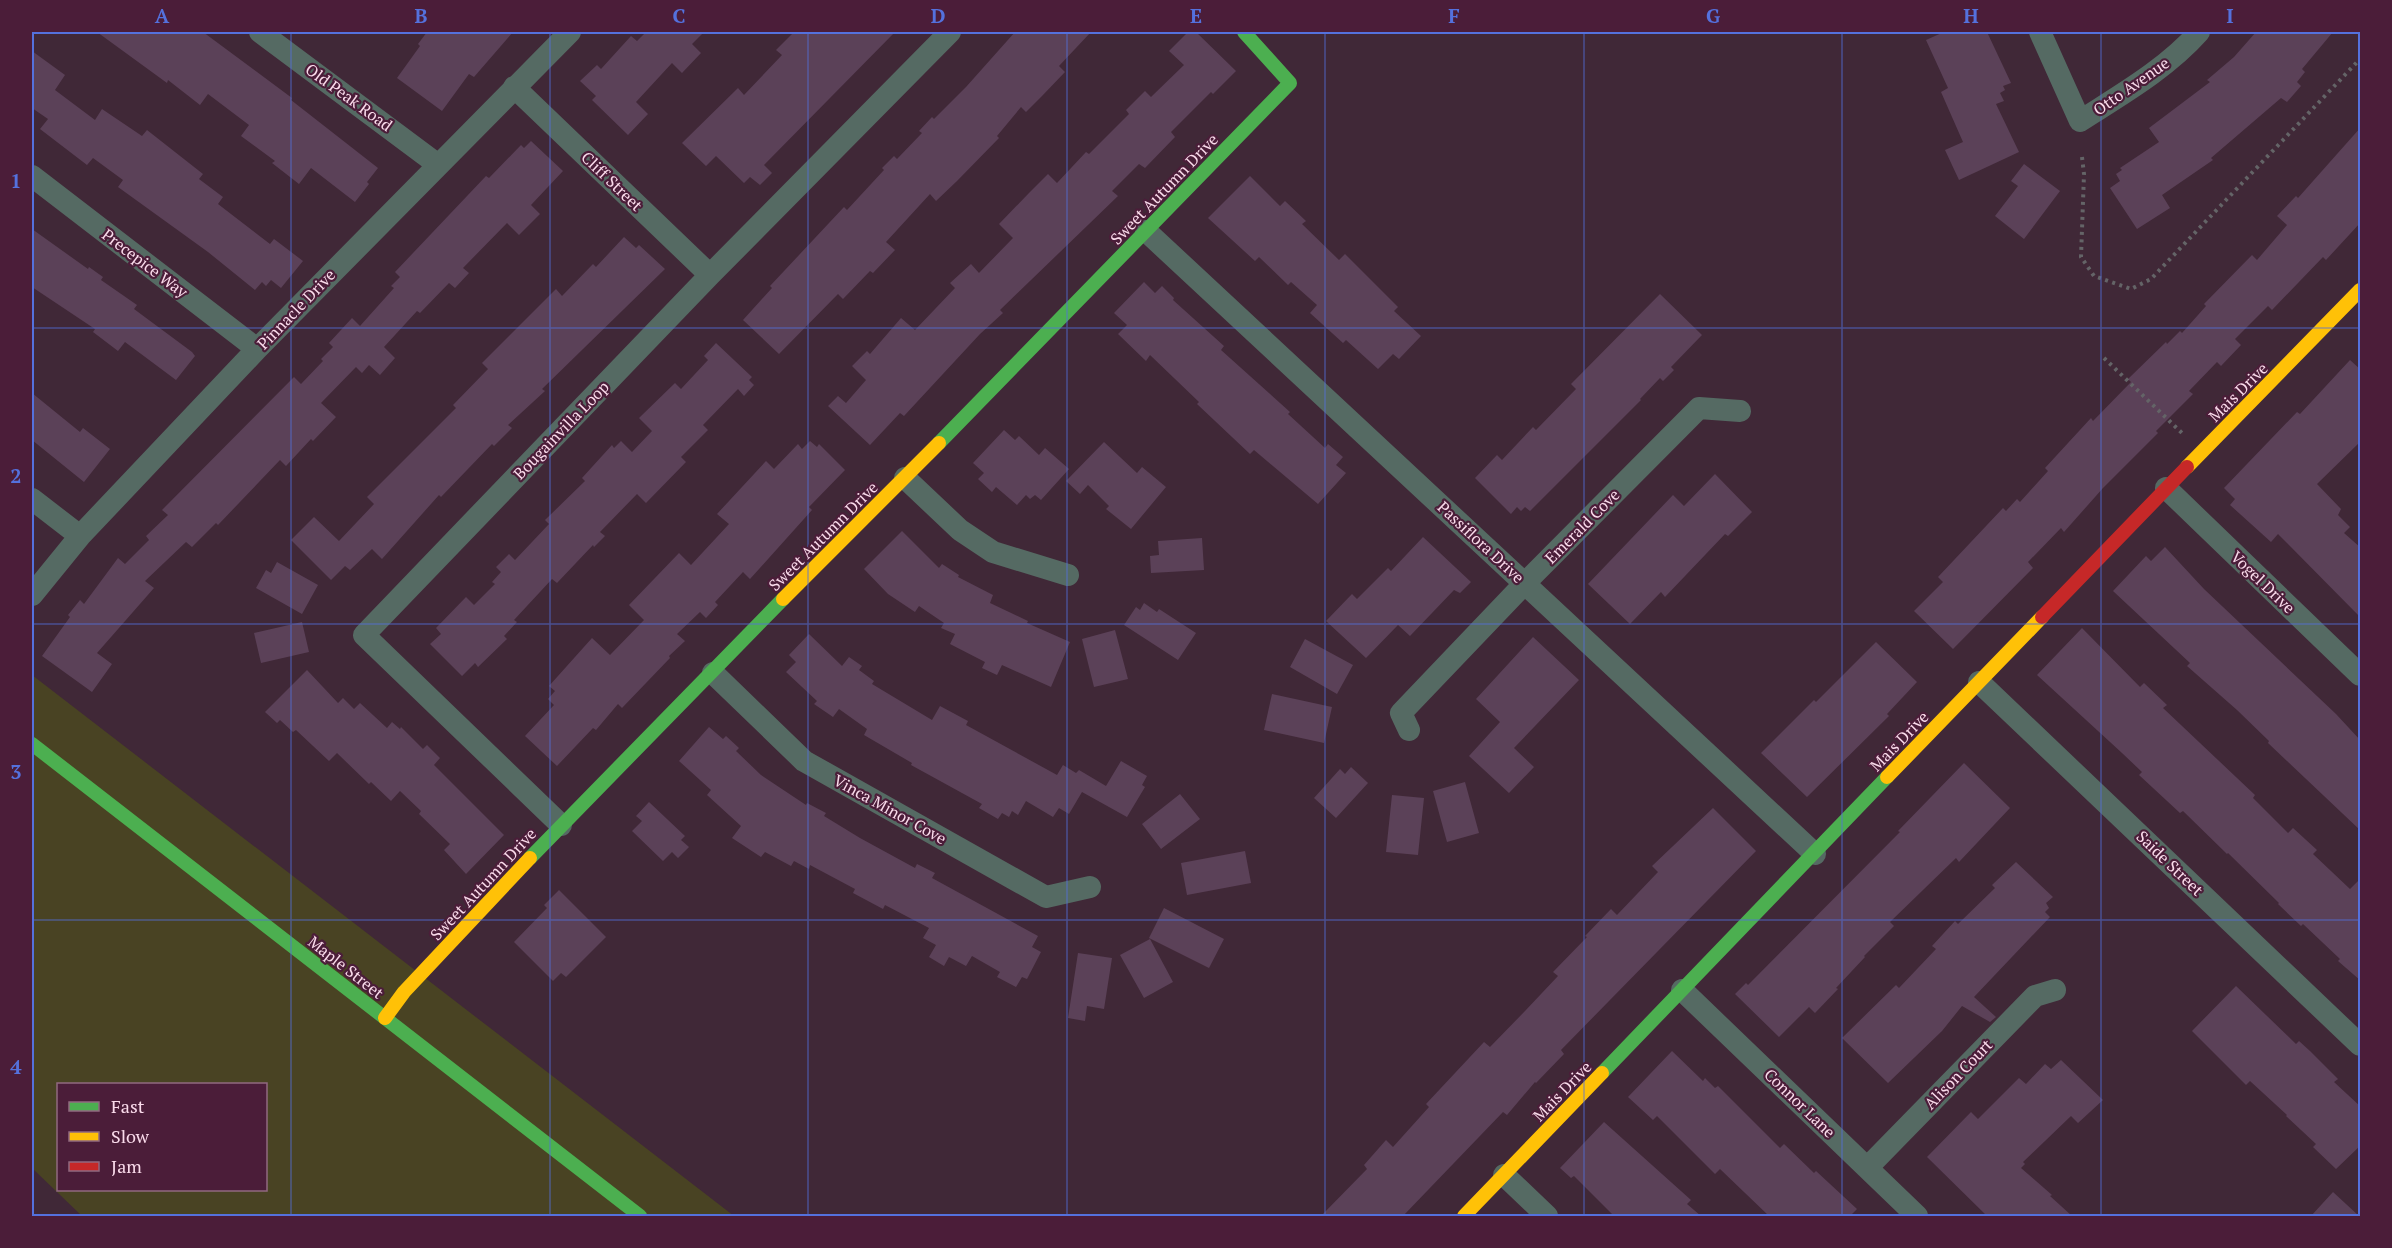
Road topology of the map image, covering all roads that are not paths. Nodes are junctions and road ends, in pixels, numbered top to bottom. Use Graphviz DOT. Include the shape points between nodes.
graph roads {
  1 [pos="260,32"];
  2 [pos="570,32"];
  3 [pos="950,32"];
  4 [pos="1244,32"];
  5 [pos="2040,32"];
  6 [pos="2199,32"];
  7 [pos="514,87"];
  8 [pos="437,164"];
  9 [pos="32,176"];
  10 [pos="1146,231"];
  11 [pos="710,275"];
  12 [pos="2358,298"];
  13 [pos="257,349"];
  14 [pos="1740,411"];
  15 [pos="905,478"];
  16 [pos="2166,488"];
  17 [pos="32,500"];
  18 [pos="80,536"];
  19 [pos="1068,575"];
  20 [pos="1525,583"];
  21 [pos="32,595"];
  22 [pos="713,673"];
  23 [pos="2361,675"];
  24 [pos="1979,682"];
  25 [pos="1409,730"];
  26 [pos="32,744"];
  27 [pos="561,825"];
  28 [pos="1815,854"];
  29 [pos="1090,887"];
  30 [pos="1682,990"];
  31 [pos="2055,990"];
  32 [pos="385,1018"];
  33 [pos="2361,1045"];
  34 [pos="1867,1168"];
  35 [pos="1504,1175"];
  36 [pos="640,1216"];
  37 [pos="1464,1216"];
  38 [pos="1547,1216"];
  39 [pos="1917,1216"];
  1 -- 8 [label="street, Old Peak Road"];
  2 -- 7 [label="street, Pinnacle Drive"];
  3 -- 11 [label="street, Bougainvilla Loop"];
  4 -- 10 [label="street, Sweet Autumn Drive" via="1290,83"];
  5 -- 6 [label="street, Otto Avenue" via="2080,121 2141,82"];
  7 -- 8 [label="street, Pinnacle Drive"];
  7 -- 11 [label="street, Cliff Street"];
  8 -- 13 [label="street, Pinnacle Drive"];
  9 -- 13 [label="street, Precepice Way"];
  10 -- 15 [label="street, Sweet Autumn Drive"];
  10 -- 20 [label="street, Passiflora Drive"];
  11 -- 27 [label="street, Bougainvilla Loop" via="364,635"];
  12 -- 16 [label="street, Mais Drive"];
  13 -- 18 [label="street, Pinnacle Drive"];
  14 -- 20 [label="street, Emerald Cove" via="1700,408"];
  15 -- 19 [label="street" via="960,530 993,552"];
  15 -- 22 [label="street, Sweet Autumn Drive"];
  16 -- 23 [label="street, Vogel Drive"];
  16 -- 24 [label="street, Mais Drive"];
  17 -- 18 [label="street"];
  18 -- 21 [label="street, Pinnacle Drive"];
  20 -- 25 [label="street, Emerald Cove" via="1401,713"];
  20 -- 28 [label="street, Passiflora Drive"];
  22 -- 27 [label="street, Sweet Autumn Drive"];
  22 -- 29 [label="street, Vinca Minor Cove" via="804,761 1046,897"];
  24 -- 28 [label="street, Mais Drive"];
  24 -- 33 [label="street, Saide Street"];
  26 -- 32 [label="street, Maple Street"];
  27 -- 32 [label="street, Sweet Autumn Drive" via="404,992"];
  28 -- 30 [label="street, Mais Drive"];
  30 -- 34 [label="street, Connor Lane"];
  30 -- 35 [label="street, Mais Drive"];
  31 -- 34 [label="street, Alison Court" via="2035,996"];
  32 -- 36 [label="street, Maple Street"];
  34 -- 39 [label="street, Connor Lane"];
  35 -- 37 [label="street, Mais Drive"];
  35 -- 38 [label="street"];
}
